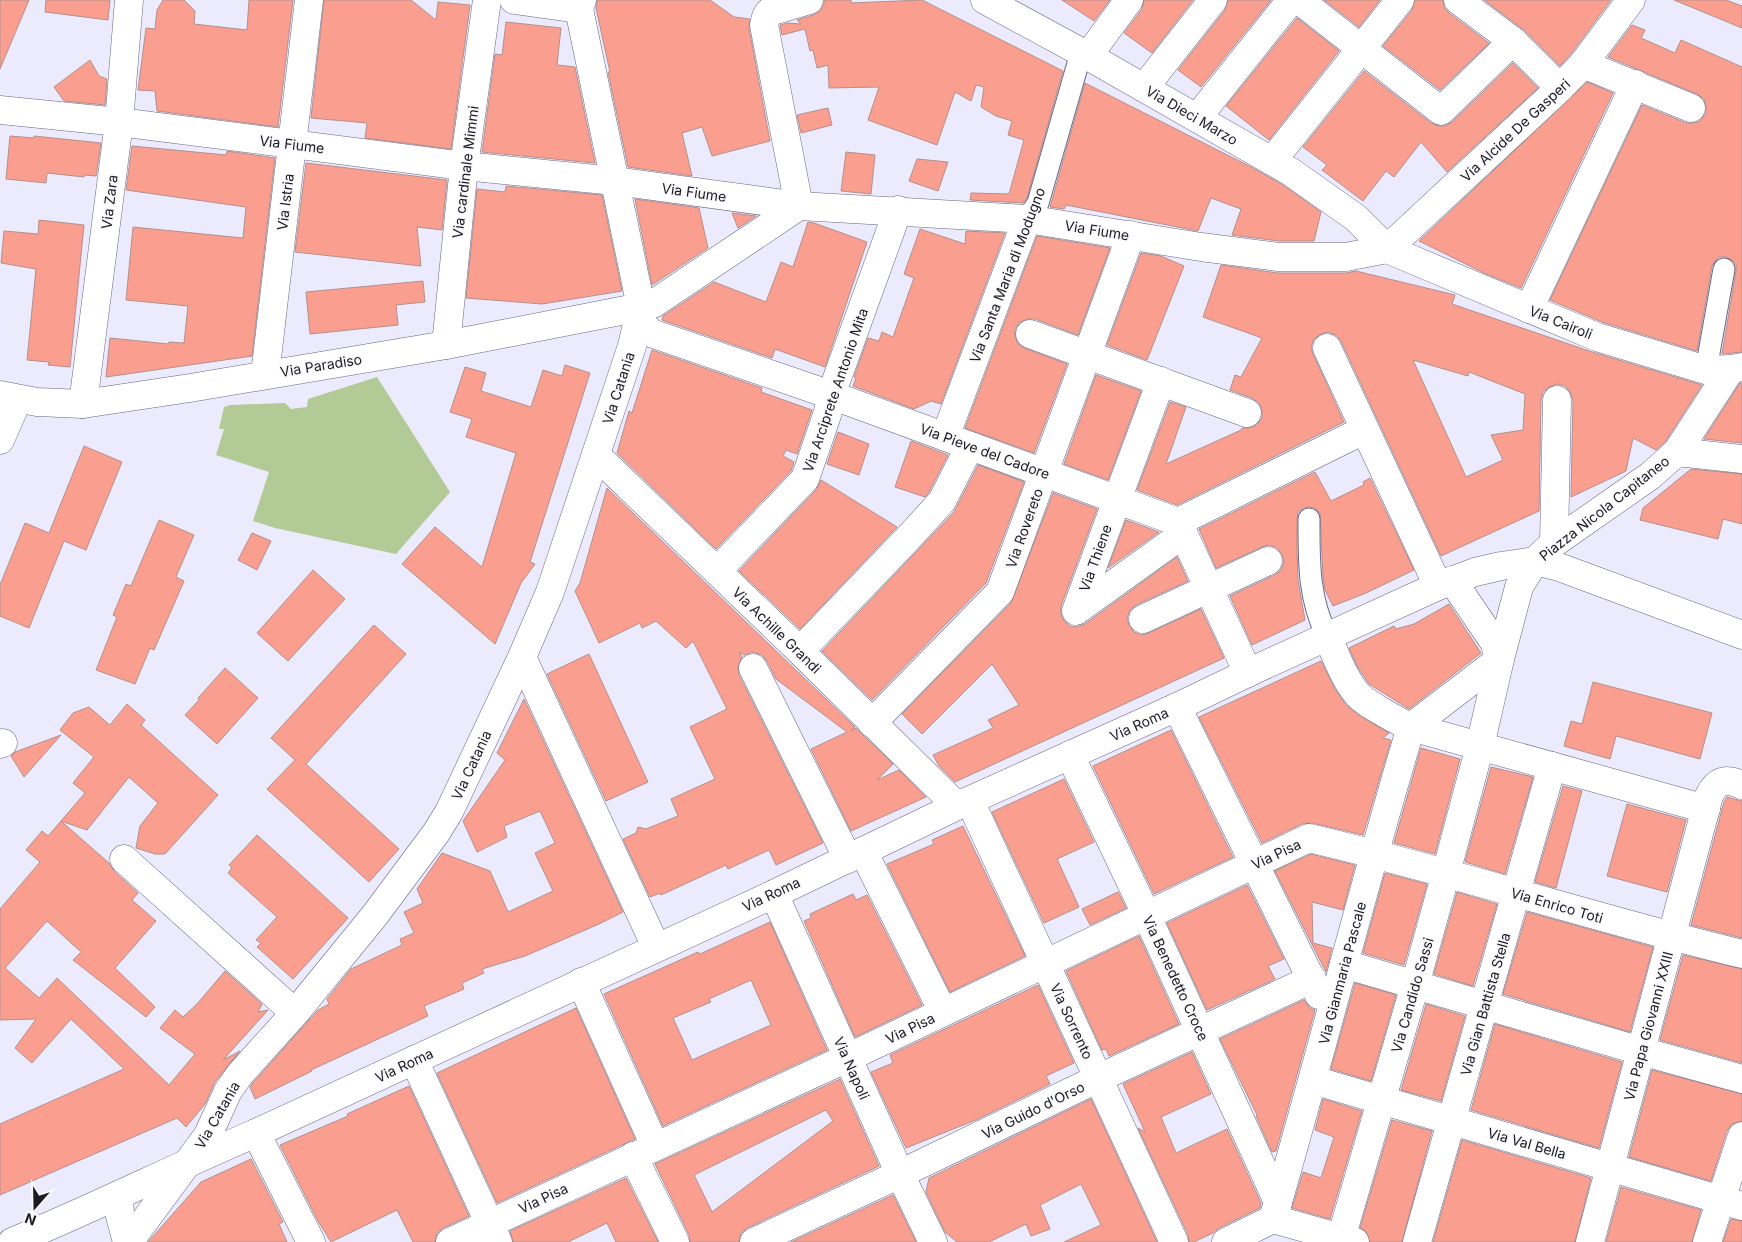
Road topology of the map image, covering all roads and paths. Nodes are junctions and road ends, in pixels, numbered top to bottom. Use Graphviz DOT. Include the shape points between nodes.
graph roads {
  1 [pos="129,0"];
  2 [pos="309,0"];
  3 [pos="487,0"];
  4 [pos="514,0"];
  5 [pos="809,0"];
  6 [pos="985,0"];
  7 [pos="1129,0"];
  8 [pos="1213,0"];
  9 [pos="1291,0"];
  10 [pos="1298,0"];
  11 [pos="1400,0"];
  12 [pos="1458,0"];
  13 [pos="1631,0"];
  14 [pos="581,4"];
  15 [pos="1513,41"];
  16 [pos="1361,48"];
  17 [pos="1084,54"];
  18 [pos="1584,64"];
  19 [pos="1635,84"];
  20 [pos="1144,88"];
  21 [pos="1560,88"];
  22 [pos="1691,108"];
  23 [pos="0,110"];
  24 [pos="1197,118"];
  25 [pos="119,122"];
  26 [pos="292,144"];
  27 [pos="1272,161"];
  28 [pos="464,166"];
  29 [pos="615,181"];
  30 [pos="799,206"];
  31 [pos="898,210"];
  32 [pos="1027,219"];
  33 [pos="1131,235"];
  34 [pos="1388,249"];
  35 [pos="1724,269"];
  36 [pos="1529,309"];
  37 [pos="640,314"];
  38 [pos="1030,334"];
  39 [pos="446,345"];
  40 [pos="1327,348"];
  41 [pos="1087,355"];
  42 [pos="1726,369"];
  43 [pos="264,375"];
  44 [pos="1161,381"];
  45 [pos="831,395"];
  46 [pos="9,397"];
  47 [pos="1557,400"];
  48 [pos="83,404"];
  49 [pos="1247,413"];
  50 [pos="1364,430"];
  51 [pos="0,440"];
  52 [pos="957,441"];
  53 [pos="1677,452"];
  54 [pos="596,455"];
  55 [pos="1742,459"];
  56 [pos="1044,472"];
  57 [pos="1117,499"];
  58 [pos="1309,519"];
  59 [pos="1180,528"];
  60 [pos="1544,552"];
  61 [pos="1268,561"];
  62 [pos="716,571"];
  63 [pos="1445,583"];
  64 [pos="1207,589"];
  65 [pos="1142,619"];
  66 [pos="1742,635"];
  67 [pos="1327,636"];
  68 [pos="800,651"];
  69 [pos="522,657"];
  70 [pos="1500,659"];
  71 [pos="753,668"];
  72 [pos="1248,673"];
  73 [pos="1177,707"];
  74 [pos="872,723"];
  75 [pos="1411,727"];
  76 [pos="1480,746"];
  77 [pos="1070,755"];
  78 [pos="1552,766"];
  79 [pos="1742,784"];
  80 [pos="964,804"];
  81 [pos="1706,809"];
  82 [pos="1374,853"];
  83 [pos="855,855"];
  84 [pos="124,859"];
  85 [pos="1254,864"];
  86 [pos="1446,873"];
  87 [pos="774,894"];
  88 [pos="1516,894"];
  89 [pos="1147,916"];
  90 [pos="1672,937"];
  91 [pos="656,947"];
  92 [pos="1742,954"];
  93 [pos="1045,963"];
  94 [pos="1344,964"];
  95 [pos="1312,979"];
  96 [pos="581,982"];
  97 [pos="1415,985"];
  98 [pos="1485,1005"];
  99 [pos="943,1012"];
  100 [pos="1332,1012"];
  101 [pos="295,1013"];
  102 [pos="1200,1031"];
  103 [pos="1641,1051"];
  104 [pos="847,1058"];
  105 [pos="414,1060"];
  106 [pos="1099,1078"];
  107 [pos="1742,1079"];
  108 [pos="1313,1080"];
  109 [pos="1382,1101"];
  110 [pos="1451,1121"];
  111 [pos="256,1133"];
  112 [pos="1742,1136"];
  113 [pos="644,1151"];
  114 [pos="189,1162"];
  115 [pos="1609,1166"];
  116 [pos="900,1174"];
  117 [pos="119,1195"];
  118 [pos="1731,1203"];
  119 [pos="1270,1221"];
  120 [pos="494,1232"];
  121 [pos="1345,1241"];
  122 [pos="12,1242"];
  123 [pos="128,1242"];
  124 [pos="311,1242"];
  125 [pos="450,1242"];
  126 [pos="675,1242"];
  127 [pos="754,1242"];
  128 [pos="933,1242"];
  129 [pos="1174,1242"];
  130 [pos="1226,1242"];
  131 [pos="1417,1242"];
  132 [pos="1590,1242"];
  133 [pos="1707,1242"];
  1 -- 25 [label="street, Via Zara"];
  2 -- 26 [label="street, Via Istria"];
  3 -- 28 [label="street, Via cardinale Mimmi"];
  4 -- 14 [label="street"];
  5 -- 30 [label="street" via="770,12 764,25"];
  6 -- 17 [label="street, Via Dieci Marzo"];
  7 -- 17 [label="street"];
  8 -- 20 [label="street"];
  9 -- 24 [label="street"];
  10 -- 16 [label="street"];
  11 -- 16 [label="street"];
  12 -- 15 [label="street"];
  13 -- 18 [label="street, Via Alcide De Gasperi"];
  14 -- 29 [label="street"];
  15 -- 16 [label="street" via="1441,111"];
  15 -- 21 [label="street"];
  16 -- 27 [label="street"];
  17 -- 20 [label="street, Via Dieci Marzo"];
  17 -- 32 [label="street, Via Santa Maria di Modugno" via="1038,203"];
  18 -- 19 [label="street"];
  18 -- 21 [label="street, Via Alcide De Gasperi"];
  19 -- 22 [label="street"];
  19 -- 36 [label="street"];
  20 -- 24 [label="street, Via Dieci Marzo"];
  21 -- 34 [label="street, Via Alcide De Gasperi"];
  23 -- 25 [label="street, Via Fiume"];
  24 -- 27 [label="street, Via Dieci Marzo"];
  25 -- 26 [label="street, Via Fiume"];
  25 -- 48 [label="street, Via Zara"];
  26 -- 28 [label="street, Via Fiume"];
  26 -- 43 [label="street, Via Istria"];
  27 -- 34 [label="street, Via Dieci Marzo" via="1356,218"];
  28 -- 29 [label="street, Via Fiume"];
  28 -- 39 [label="street, Via cardinale Mimmi"];
  29 -- 30 [label="street, Via Fiume"];
  29 -- 37 [label="street"];
  30 -- 31 [label="street, Via Fiume"];
  30 -- 37 [label="street, Via Paradiso"];
  31 -- 32 [label="street, Via Fiume"];
  31 -- 45 [label="street, Via Arciprete Antonio Mita"];
  32 -- 33 [label="street, Via Fiume"];
  32 -- 52 [label="street, Via Santa Maria di Modugno"];
  33 -- 34 [label="street, Via Fiume" via="1278,257 1346,257"];
  33 -- 41 [label="street, Via Rovereto"];
  34 -- 36 [label="street, Via Cairoli"];
  35 -- 42 [label="street"];
  36 -- 42 [label="street, Via Cairoli" via="1597,337"];
  37 -- 39 [label="street, Via Paradiso"];
  37 -- 45 [label="street, Via Pieve del Cadore" via="651,333"];
  37 -- 54 [label="street, Via Catania"];
  38 -- 41 [label="street"];
  39 -- 43 [label="street, Via Paradiso"];
  40 -- 50 [label="street"];
  41 -- 44 [label="street"];
  41 -- 56 [label="street, Via Rovereto"];
  42 -- 53 [label="street"];
  43 -- 48 [label="street, Via Paradiso"];
  44 -- 49 [label="street"];
  44 -- 57 [label="street, Via Thiene"];
  45 -- 52 [label="street, Via Pieve del Cadore"];
  45 -- 62 [label="street, Via Arciprete Antonio Mita" via="805,479"];
  46 -- 48 [label="street, Via Paradiso"];
  46 -- 51 [label="street"];
  47 -- 60 [label="street"];
  50 -- 59 [label="street"];
  50 -- 63 [label="street"];
  52 -- 56 [label="street, Via Pieve del Cadore"];
  52 -- 68 [label="street, Via Santa Maria di Modugno" via="942,501"];
  53 -- 55 [label="street, Piazza Nicola Capitaneo"];
  53 -- 60 [label="street, Piazza Nicola Capitaneo" via="1650,476"];
  54 -- 62 [label="street, Via Achille Grandi"];
  54 -- 69 [label="street, Via Catania" via="550,592"];
  56 -- 57 [label="street, Via Pieve del Cadore"];
  56 -- 74 [label="street, Via Rovereto" via="1000,592"];
  57 -- 59 [label="street, Via Pieve del Cadore"];
  57 -- 59 [label="street, Via Thiene" via="1076,611"];
  58 -- 67 [label="street" via="1310,578 1316,612"];
  59 -- 64 [label="street"];
  60 -- 63 [label="street, Via Roma"];
  60 -- 66 [label="street, Piazza Nicola Capitaneo" via="1559,567"];
  60 -- 70 [label="street, Via Candido Sassi" via="1518,587"];
  61 -- 64 [label="street"];
  62 -- 68 [label="street, Via Achille Grandi"];
  63 -- 67 [label="street, Via Roma"];
  63 -- 70 [label="street" via="1494,642"];
  64 -- 65 [label="street"];
  64 -- 72 [label="street"];
  67 -- 72 [label="street, Via Roma"];
  67 -- 75 [label="street" via="1348,680 1359,695"];
  68 -- 74 [label="street, Via Achille Grandi"];
  69 -- 91 [label="street"];
  69 -- 101 [label="street, Via Catania" via="436,833 375,915"];
  70 -- 75 [label="street"];
  70 -- 76 [label="street, Via Candido Sassi"];
  71 -- 83 [label="street"];
  72 -- 73 [label="street, Via Roma"];
  73 -- 77 [label="street, Via Roma"];
  73 -- 85 [label="street"];
  74 -- 80 [label="street, Via Achille Grandi"];
  75 -- 76 [label="street"];
  75 -- 82 [label="street, Via Gianmaria Pascale"];
  76 -- 78 [label="street"];
  76 -- 86 [label="street, Via Candido Sassi"];
  77 -- 80 [label="street, Via Roma"];
  77 -- 89 [label="street, Via Benedetto Croce"];
  78 -- 81 [label="street"];
  78 -- 88 [label="street, Via Gian Battista Stella"];
  79 -- 81 [label="street, Via Papa Giovanni XXIII" via="1729,780 1714,786"];
  80 -- 83 [label="street, Via Roma"];
  80 -- 93 [label="street, Via Sorrento"];
  81 -- 90 [label="street, Via Papa Giovanni XXIII"];
  82 -- 85 [label="street, Via Pisa" via="1309,838"];
  82 -- 86 [label="street, Via Enrico Toti"];
  82 -- 94 [label="street, Via Gianmaria Pascale"];
  83 -- 87 [label="street, Via Roma"];
  83 -- 99 [label="street"];
  84 -- 101 [label="street"];
  85 -- 89 [label="street, Via Pisa"];
  85 -- 95 [label="street"];
  86 -- 88 [label="street, Via Enrico Toti"];
  86 -- 97 [label="street, Via Candido Sassi"];
  87 -- 91 [label="street, Via Roma"];
  87 -- 104 [label="street, Via Napoli"];
  88 -- 90 [label="street, Via Enrico Toti"];
  88 -- 98 [label="street, Via Gian Battista Stella"];
  89 -- 93 [label="street, Via Pisa"];
  89 -- 102 [label="street, Via Benedetto Croce"];
  90 -- 92 [label="street, Via Enrico Toti"];
  90 -- 103 [label="street, Via Papa Giovanni XXIII"];
  91 -- 96 [label="street, Via Roma"];
  93 -- 99 [label="street, Via Pisa"];
  93 -- 106 [label="street, Via Sorrento"];
  94 -- 97 [label="street"];
  94 -- 100 [label="street, Via Gianmaria Pascale"];
  95 -- 100 [label="street"];
  95 -- 102 [label="street, Via Guido d'Orso"];
  96 -- 105 [label="street, Via Roma"];
  96 -- 113 [label="street"];
  97 -- 98 [label="street"];
  97 -- 109 [label="street, Via Candido Sassi"];
  98 -- 103 [label="street"];
  98 -- 110 [label="street, Via Gian Battista Stella"];
  99 -- 104 [label="street, Via Pisa"];
  100 -- 108 [label="street, Via Gianmaria Pascale"];
  101 -- 114 [label="street, Via Catania" via="228,1090 208,1135"];
  102 -- 106 [label="street, Via Guido d'Orso"];
  102 -- 119 [label="street, Via Benedetto Croce"];
  103 -- 107 [label="street"];
  103 -- 115 [label="street, Via Papa Giovanni XXIII"];
  104 -- 113 [label="street, Via Pisa"];
  104 -- 116 [label="street, Via Napoli"];
  105 -- 111 [label="street, Via Roma"];
  105 -- 120 [label="street"];
  106 -- 116 [label="street, Via Guido d'Orso"];
  106 -- 129 [label="street, Via Sorrento"];
  108 -- 109 [label="street, Via Val Bella"];
  108 -- 119 [label="street, Via Gianmaria Pascale"];
  109 -- 110 [label="street, Via Val Bella"];
  109 -- 121 [label="street, Via Candido Sassi"];
  110 -- 115 [label="street, Via Val Bella"];
  110 -- 131 [label="street, Via Gian Battista Stella"];
  111 -- 114 [label="street, Via Roma"];
  111 -- 124 [label="street"];
  112 -- 118 [label="street"];
  113 -- 120 [label="street, Via Pisa"];
  113 -- 126 [label="street"];
  114 -- 117 [label="street, Via Roma"];
  114 -- 123 [label="street, Via Catania"];
  115 -- 118 [label="street, Via Val Bella"];
  115 -- 132 [label="street, Via Papa Giovanni XXIII"];
  116 -- 127 [label="street, Via Guido d'Orso"];
  116 -- 128 [label="street, Via Napoli"];
  117 -- 122 [label="street, Via Roma"];
  117 -- 123 [label="street" via="120,1216"];
  118 -- 133 [label="street"];
  119 -- 121 [label="street"];
  119 -- 130 [label="street"];
  120 -- 125 [label="street, Via Pisa"];
}
